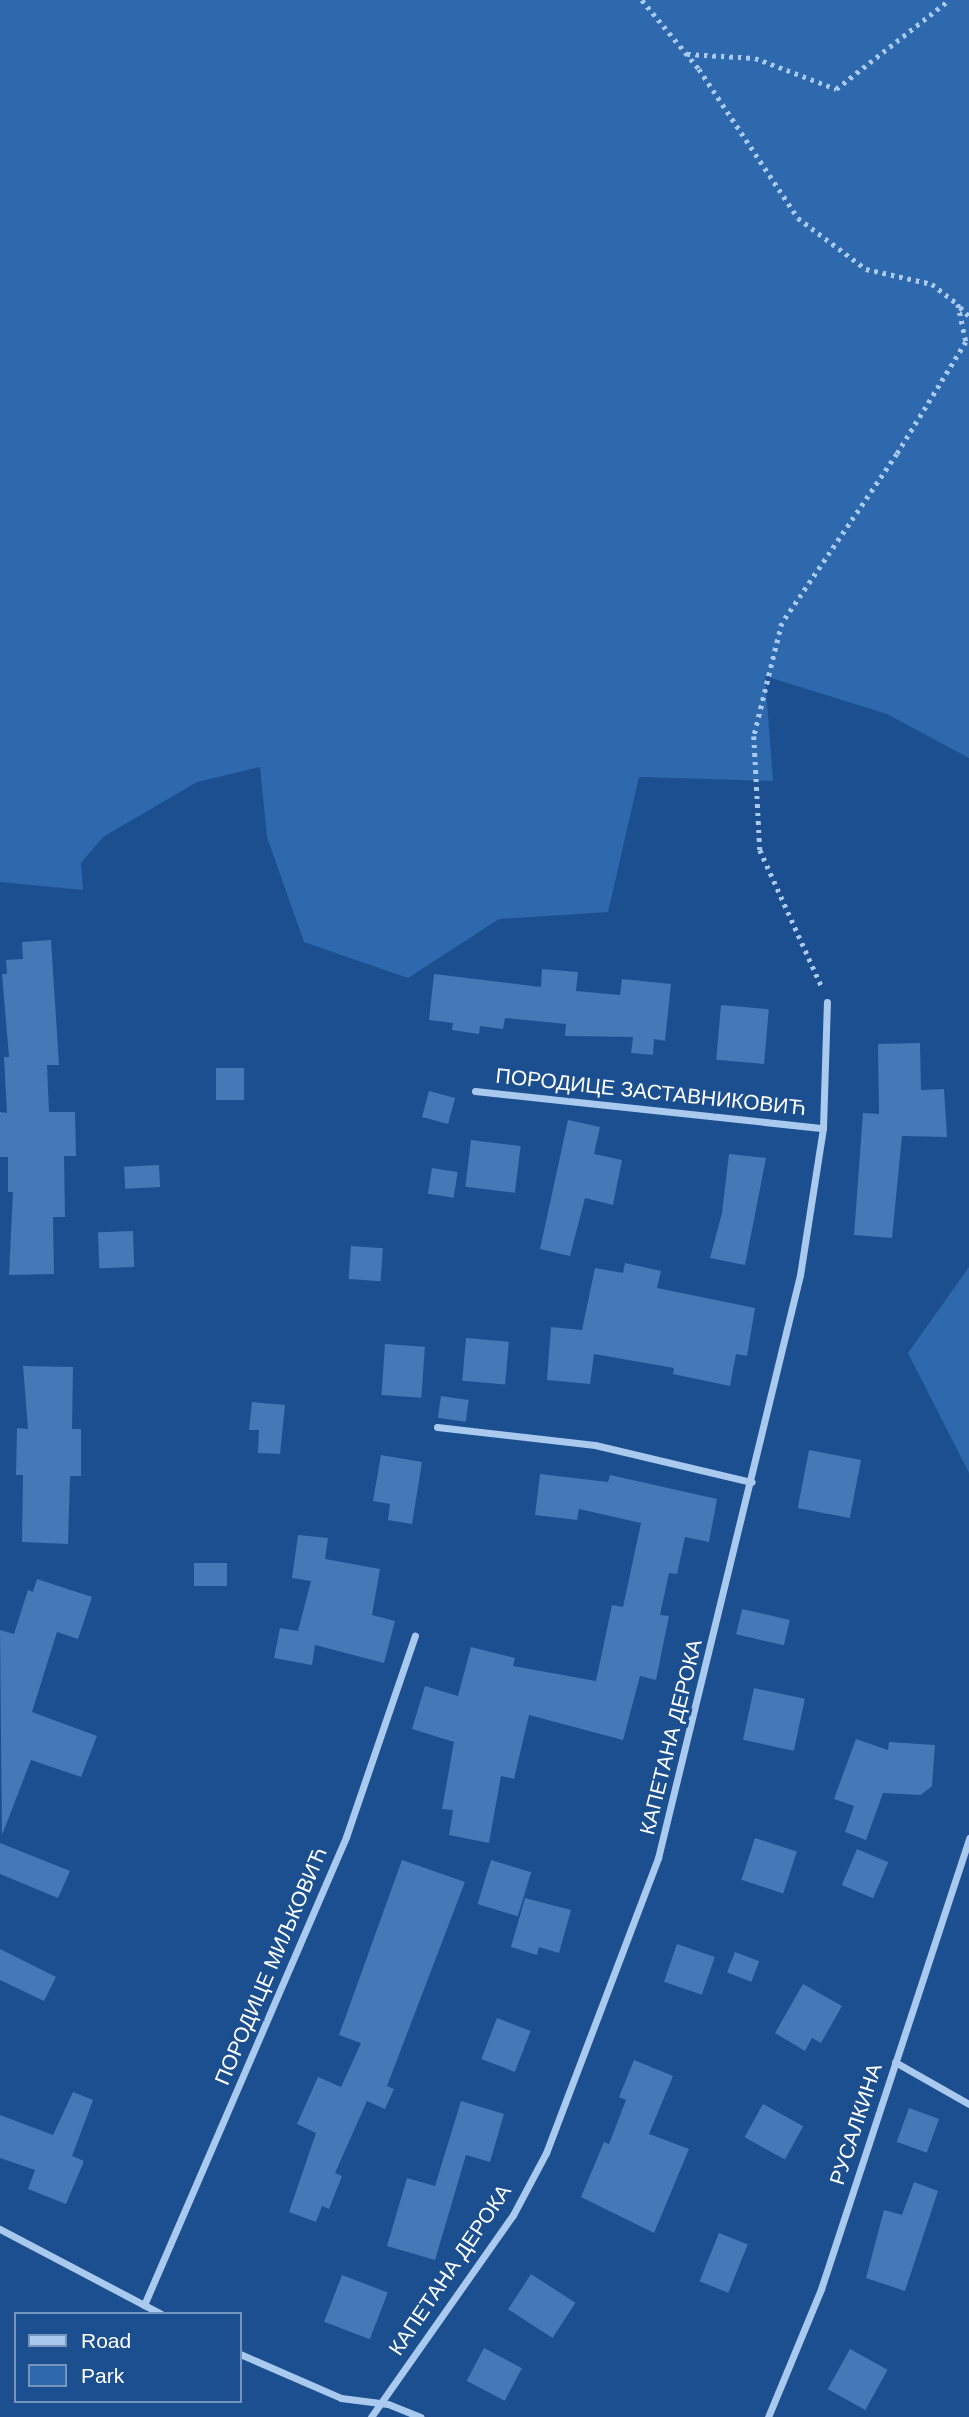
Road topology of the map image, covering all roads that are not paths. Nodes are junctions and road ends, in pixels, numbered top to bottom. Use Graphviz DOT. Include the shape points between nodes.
graph roads {
  1 [pos="827,1002"];
  2 [pos="475,1091"];
  3 [pos="822,1128"];
  4 [pos="437,1427"];
  5 [pos="752,1482"];
  6 [pos="415,1635"];
  7 [pos="969,1838"];
  8 [pos="894,2062"];
  9 [pos="969,2104"];
  10 [pos="0,2230"];
  11 [pos="144,2305"];
  12 [pos="156,2312"];
  13 [pos="242,2355"];
  14 [pos="379,2403"];
  15 [pos="370,2417"];
  16 [pos="419,2417"];
  17 [pos="768,2417"];
  1 -- 3 [label="street, КАПЕТАНА ДЕРОКА"];
  2 -- 3 [label="street, ПОРОДИЦЕ ЗАСТАВНИКОВИЋ"];
  3 -- 5 [label="street, КАПЕТАНА ДЕРОКА" via="800,1275"];
  4 -- 5 [label="street" via="595,1445"];
  5 -- 14 [label="street, КАПЕТАНА ДЕРОКА" via="659,1858 546,2153 513,2215"];
  6 -- 11 [label="street, ПОРОДИЦЕ МИЉКОВИЋ" via="346,1837"];
  7 -- 8 [label="street, РУСАЛКИНА"];
  8 -- 9 [label="street"];
  8 -- 17 [label="street, РУСАЛКИНА" via="821,2289"];
  10 -- 11 [label="street"];
  11 -- 12 [label="street"];
  13 -- 14 [label="street" via="341,2398"];
  14 -- 15 [label="street, КАПЕТАНА ДЕРОКА"];
  14 -- 16 [label="street"];
}
